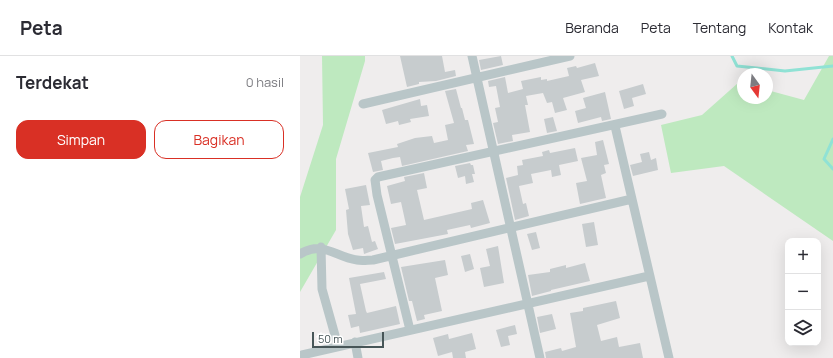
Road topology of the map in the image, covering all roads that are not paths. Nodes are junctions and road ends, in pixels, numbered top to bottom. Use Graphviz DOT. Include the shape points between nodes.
graph roads {
  1 [pos="472,56"];
  2 [pos="570,56"];
  3 [pos="478,77"];
  4 [pos="363,104"];
  5 [pos="662,114"];
  6 [pos="615,126"];
  7 [pos="494,152"];
  8 [pos="632,199"];
  9 [pos="510,229"];
  10 [pos="321,247"];
  11 [pos="300,254"];
  12 [pos="391,256"];
  13 [pos="650,276"];
  14 [pos="528,304"];
  15 [pos="410,330"];
  16 [pos="355,342"];
  17 [pos="338,346"];
  18 [pos="302,355"];
  19 [pos="358,358"];
  20 [pos="540,358"];
  21 [pos="667,358"];
  1 -- 3 [label="street"];
  2 -- 3 [label="street"];
  3 -- 4 [label="street"];
  3 -- 7 [label="street"];
  5 -- 6 [label="street"];
  6 -- 7 [label="street"];
  6 -- 8 [label="street"];
  7 -- 9 [label="street"];
  7 -- 12 [label="street" via="378,176 375,180 377,195"];
  8 -- 9 [label="street"];
  8 -- 13 [label="street"];
  9 -- 12 [label="street"];
  9 -- 14 [label="street"];
  10 -- 11 [label="street"];
  10 -- 12 [label="street" via="358,260"];
  10 -- 17 [label="street" via="322,289"];
  12 -- 15 [label="street"];
  13 -- 14 [label="street"];
  13 -- 21 [label="street"];
  14 -- 15 [label="street"];
  14 -- 20 [label="street"];
  15 -- 16 [label="street"];
  16 -- 17 [label="street"];
  16 -- 19 [label="street"];
  17 -- 18 [label="street"];
}
